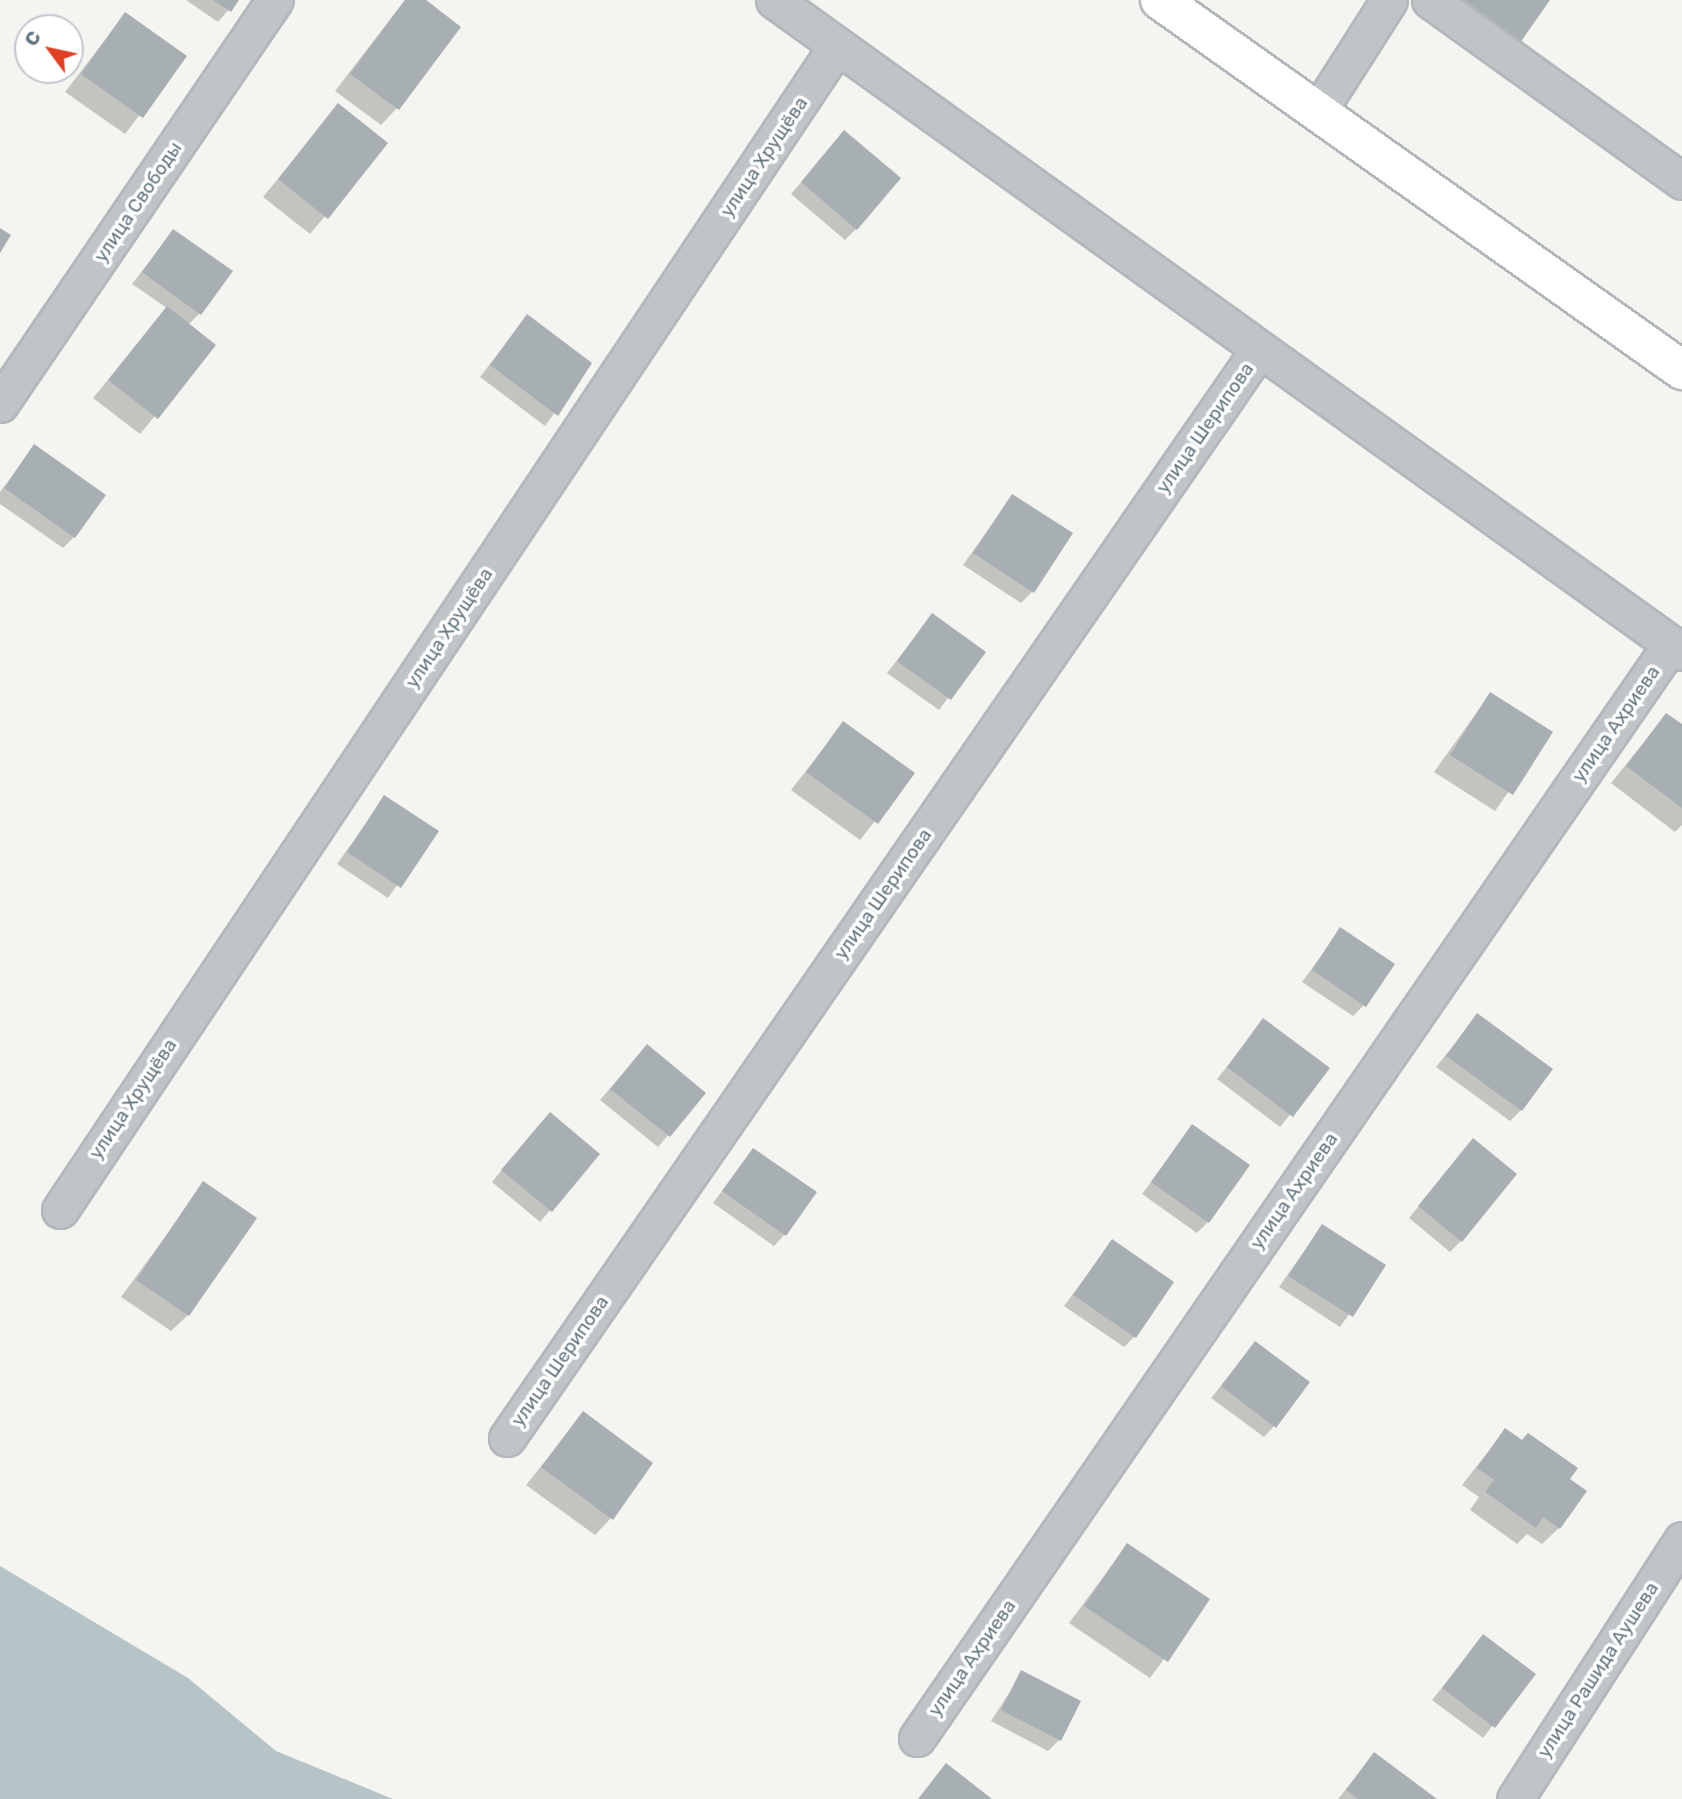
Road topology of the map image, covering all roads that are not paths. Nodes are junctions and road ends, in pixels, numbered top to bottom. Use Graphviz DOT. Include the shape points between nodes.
graph roads {
  1 [pos="275,0"];
  2 [pos="774,0"];
  3 [pos="1160,0"];
  4 [pos="1389,0"];
  5 [pos="1430,0"];
  6 [pos="837,46"];
  7 [pos="1319,110"];
  8 [pos="1682,181"];
  9 [pos="1258,351"];
  10 [pos="1682,370"];
  11 [pos="0,404"];
  12 [pos="1676,648"];
  13 [pos="60,1210"];
  14 [pos="507,1438"];
  15 [pos="1682,1540"];
  16 [pos="917,1738"];
  17 [pos="1515,1799"];
  1 -- 11 [label="street, улица Свободы"];
  2 -- 6 [label="street"];
  3 -- 7 [label="main road"];
  4 -- 7 [label="street"];
  5 -- 8 [label="street"];
  6 -- 9 [label="street"];
  6 -- 13 [label="street, улица Хрущёва"];
  7 -- 10 [label="main road"];
  9 -- 12 [label="street"];
  9 -- 14 [label="street, улица Шерипова"];
  12 -- 16 [label="street, улица Ахриева"];
  15 -- 17 [label="street, улица Рашида Аушева"];
}
